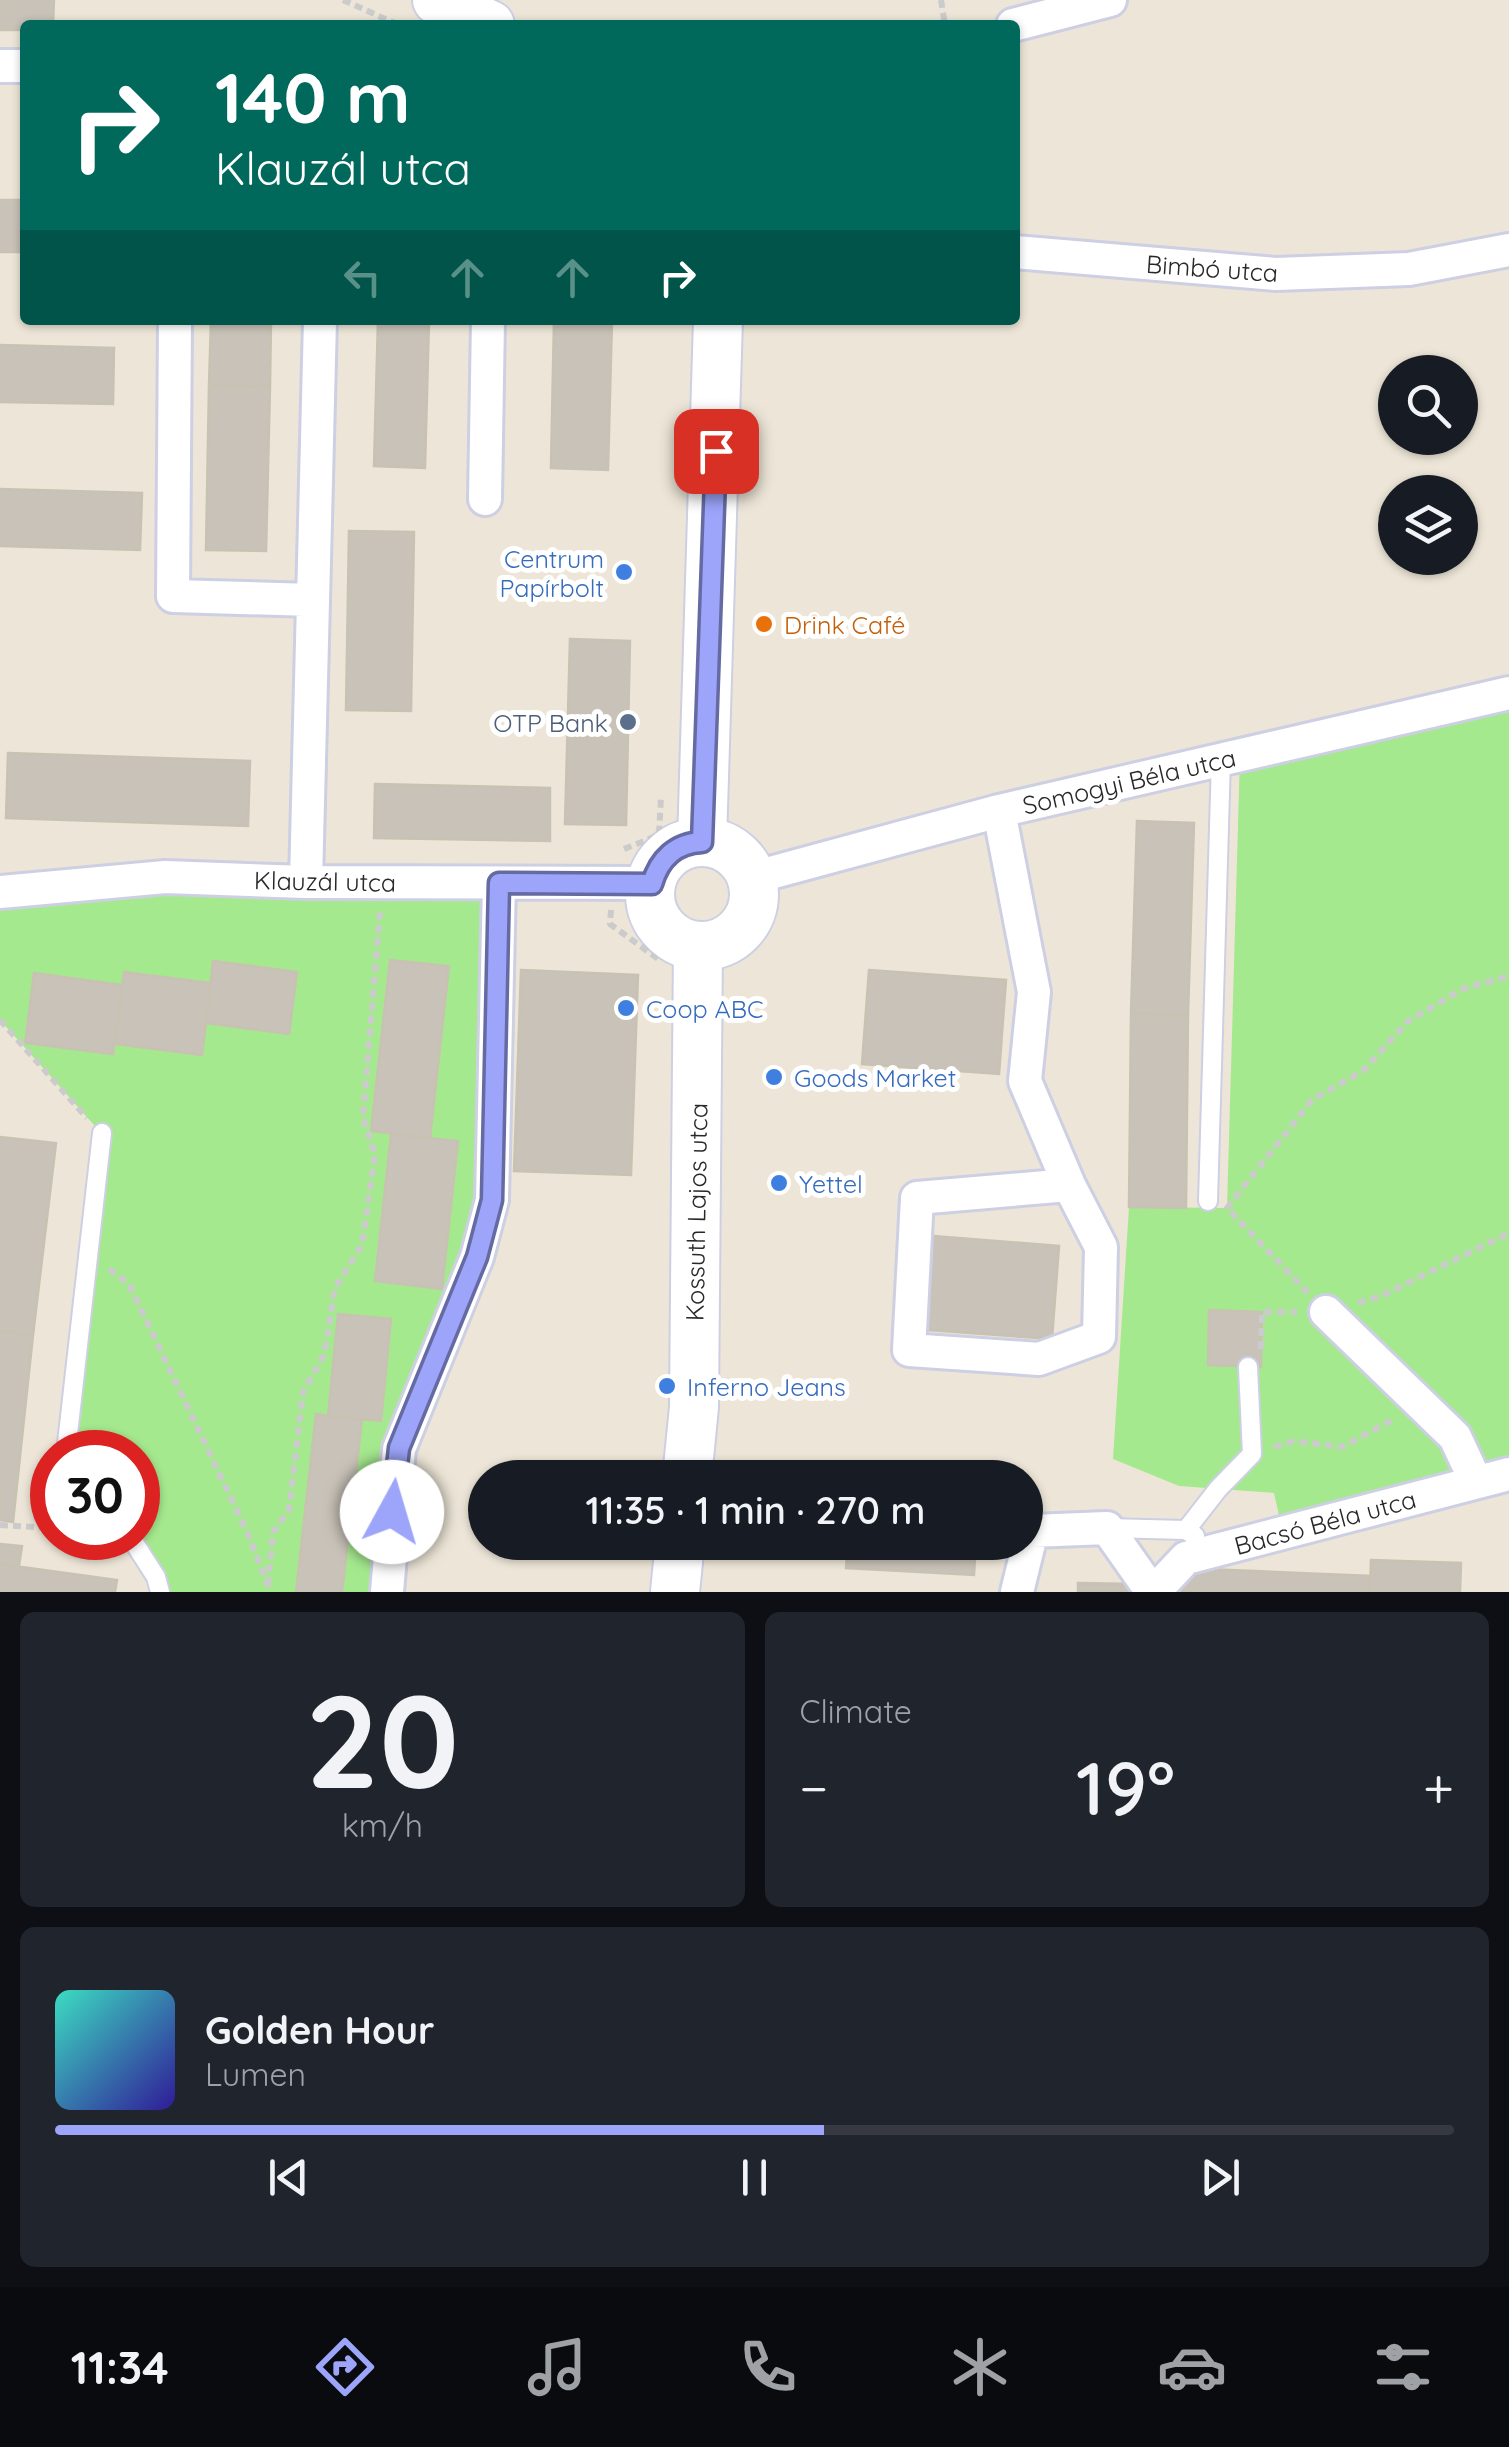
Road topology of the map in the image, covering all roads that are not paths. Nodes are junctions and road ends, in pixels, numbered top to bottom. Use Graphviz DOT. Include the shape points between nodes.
graph roads {
  1 [pos="438,0"];
  2 [pos="1110,0"];
  3 [pos="480,20"];
  4 [pos="1020,23"];
  5 [pos="1509,250"];
  6 [pos="1020,252"];
  7 [pos="175,325"];
  8 [pos="320,325"];
  9 [pos="488,325"];
  10 [pos="718,325"];
  11 [pos="485,499"];
  12 [pos="313,600"];
  13 [pos="1509,693"];
  14 [pos="1221,759"];
  15 [pos="999,810"];
  16 [pos="702,842"];
  17 [pos="752,878"];
  18 [pos="306,882"];
  19 [pos="499,883"];
  20 [pos="631,883"];
  21 [pos="0,892"];
  22 [pos="683,959"];
  23 [pos="102,1133"];
  24 [pos="1069,1185"];
  25 [pos="1208,1200"];
  26 [pos="1326,1312"];
  27 [pos="1249,1370"];
  28 [pos="68,1430"];
  29 [pos="689,1460"];
  30 [pos="1509,1474"];
  31 [pos="1476,1482"];
  32 [pos="1108,1528"];
  33 [pos="1186,1530"];
  34 [pos="1215,1550"];
  35 [pos="145,1560"];
  36 [pos="678,1560"];
  37 [pos="160,1592"];
  38 [pos="387,1592"];
  39 [pos="675,1592"];
  40 [pos="1017,1592"];
  41 [pos="1153,1592"];
  1 -- 3 [label="street"];
  2 -- 4 [label="street"];
  5 -- 6 [label="street, Bimbó utca" via="1409,269 1276,274"];
  7 -- 12 [label="street" via="173,596"];
  8 -- 12 [label="street"];
  9 -- 11 [label="street"];
  10 -- 16 [label="street"];
  12 -- 18 [label="street"];
  13 -- 14 [label="street, Somogyi Béla utca"];
  14 -- 15 [label="street, Somogyi Béla utca"];
  14 -- 25 [label="lane"];
  15 -- 17 [label="street, Somogyi Béla utca"];
  15 -- 24 [label="street" via="1034,992 1024,1081"];
  16 -- 17 [label="street" via="728,848"];
  16 -- 20 [label="street" via="680,846"];
  17 -- 22 [label="street" via="748,921 724,942"];
  18 -- 19 [label="street, Klauzál utca"];
  18 -- 21 [label="street, Klauzál utca" via="166,877"];
  19 -- 20 [label="street, Klauzál utca"];
  19 -- 38 [label="street" via="492,1200 477,1257 399,1448"];
  20 -- 22 [label="street" via="680,942"];
  22 -- 29 [label="street, Kossuth Lajos utca" via="694,1408"];
  23 -- 28 [label="lane"];
  24 -- 24 [label="street" via="918,1198 909,1350 1039,1359 1099,1337 1101,1246"];
  26 -- 31 [label="street" via="1455,1438"];
  27 -- 33 [label="lane" via="1252,1454"];
  30 -- 31 [label="street, Bacsó Béla utca"];
  31 -- 34 [label="street, Bacsó Béla utca"];
  32 -- 33 [label="lane"];
  32 -- 40 [label="street" via="1032,1531"];
  32 -- 41 [label="street"];
  33 -- 34 [label="lane"];
  34 -- 41 [label="street, Bacsó Béla utca" via="1186,1558"];
  35 -- 37 [label="lane"];
  36 -- 39 [label="street"];
}
